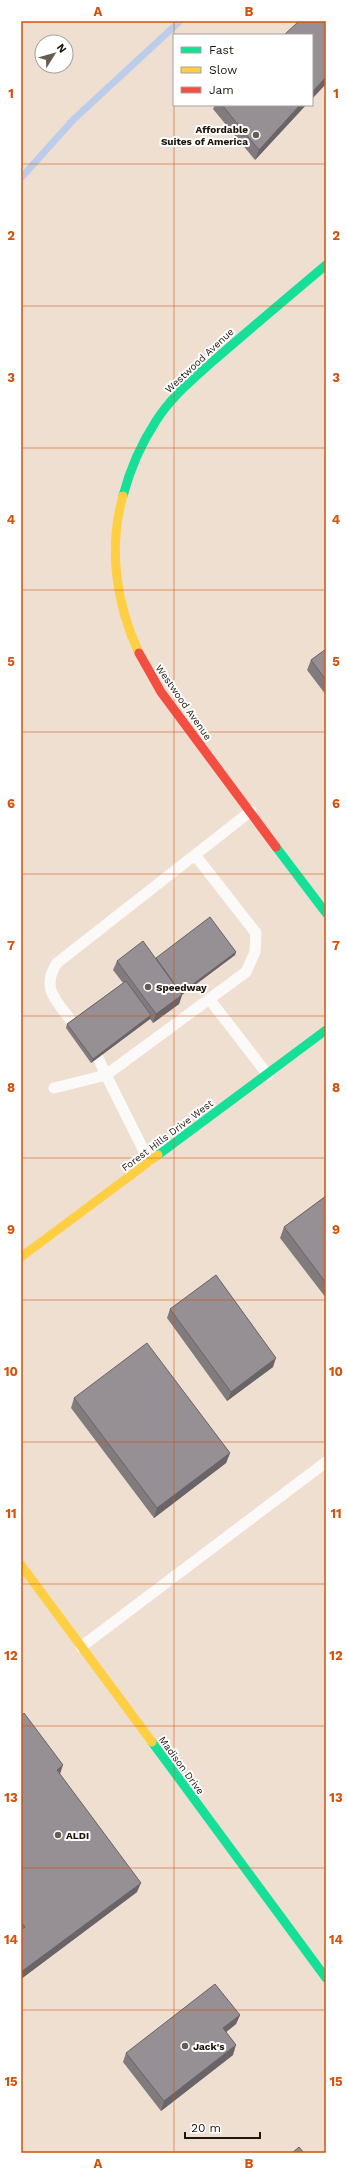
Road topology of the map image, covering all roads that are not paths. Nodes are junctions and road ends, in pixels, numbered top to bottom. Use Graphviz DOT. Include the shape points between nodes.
graph roads {
  1 [pos="326,265"];
  2 [pos="251,810"];
  3 [pos="195,855"];
  4 [pos="326,912"];
  5 [pos="210,1000"];
  6 [pos="73,1023"];
  7 [pos="326,1030"];
  8 [pos="98,1058"];
  9 [pos="106,1074"];
  10 [pos="268,1075"];
  11 [pos="54,1088"];
  12 [pos="149,1161"];
  13 [pos="21,1257"];
  14 [pos="326,1462"];
  15 [pos="21,1565"];
  16 [pos="81,1647"];
  17 [pos="326,1978"];
  1 -- 2 [label="street, Westwood Avenue" via="175,395 142,442 125,484 117,518 115,558 120,597 142,661 161,692"];
  2 -- 3 [label="lane"];
  2 -- 4 [label="street, Westwood Avenue"];
  3 -- 5 [label="lane" via="256,933 255,952 246,972"];
  3 -- 6 [label="lane" via="57,963 50,974 49,988"];
  5 -- 9 [label="lane"];
  5 -- 10 [label="lane"];
  7 -- 10 [label="street, Forest Hills Drive West"];
  8 -- 9 [label="lane"];
  9 -- 11 [label="lane"];
  9 -- 12 [label="lane"];
  10 -- 12 [label="street, Forest Hills Drive West"];
  12 -- 13 [label="street, Forest Hills Drive West"];
  14 -- 16 [label="lane"];
  15 -- 16 [label="street, Madison Drive"];
  16 -- 17 [label="street, Madison Drive"];
}
